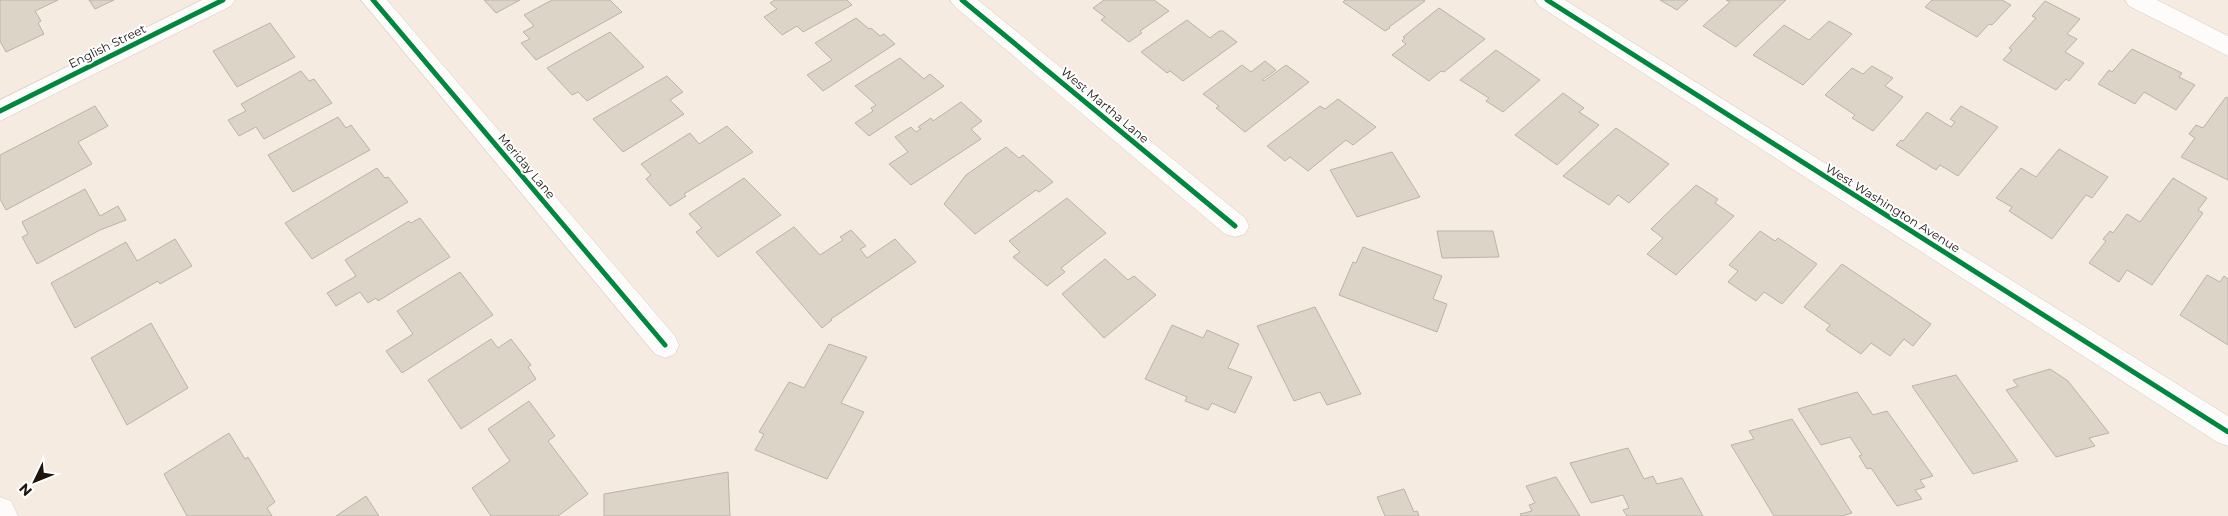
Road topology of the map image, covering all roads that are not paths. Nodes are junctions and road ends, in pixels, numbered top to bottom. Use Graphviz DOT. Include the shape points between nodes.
graph roads {
  1 [pos="223,0"];
  2 [pos="373,0"];
  3 [pos="962,0"];
  4 [pos="1547,0"];
  5 [pos="2137,0"];
  6 [pos="2228,47"];
  7 [pos="0,110"];
  8 [pos="1235,226"];
  9 [pos="665,345"];
  10 [pos="2228,432"];
  11 [pos="0,512"];
  12 [pos="2,516"];
  1 -- 7 [label="street, English Street"];
  2 -- 9 [label="street, Meriday Lane"];
  3 -- 8 [label="street, West Martha Lane"];
  4 -- 10 [label="street, West Washington Avenue"];
  5 -- 6 [label="street"];
  11 -- 12 [label="street"];
}
